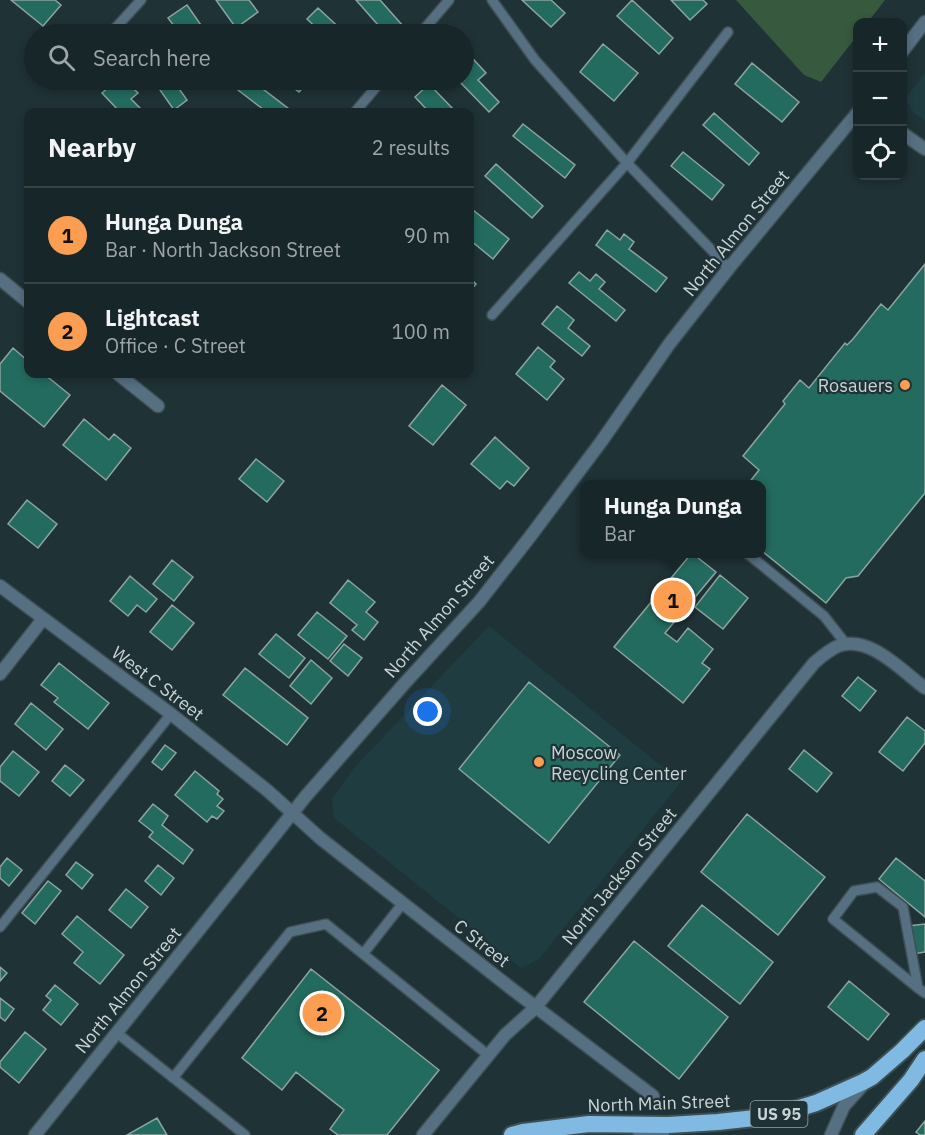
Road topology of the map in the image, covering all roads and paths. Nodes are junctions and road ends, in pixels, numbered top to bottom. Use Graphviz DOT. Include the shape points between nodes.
graph roads {
  1 [pos="141,0"];
  2 [pos="449,0"];
  3 [pos="492,0"];
  4 [pos="925,22"];
  5 [pos="119,24"];
  6 [pos="429,24"];
  7 [pos="728,32"];
  8 [pos="907,47"];
  9 [pos="374,90"];
  10 [pos="358,108"];
  11 [pos="853,118"];
  12 [pos="907,135"];
  13 [pos="925,149"];
  14 [pos="627,163"];
  15 [pos="729,268"];
  16 [pos="0,279"];
  17 [pos="24,299"];
  18 [pos="492,315"];
  19 [pos="123,378"];
  20 [pos="158,406"];
  21 [pos="753,558"];
  22 [pos="0,586"];
  23 [pos="43,619"];
  24 [pos="846,644"];
  25 [pos="0,674"];
  26 [pos="925,688"];
  27 [pos="171,714"];
  28 [pos="292,813"];
  29 [pos="403,903"];
  30 [pos="0,927"];
  31 [pos="363,954"];
  32 [pos="921,990"];
  33 [pos="535,1008"];
  34 [pos="925,1028"];
  35 [pos="117,1033"];
  36 [pos="489,1055"];
  37 [pos="925,1059"];
  38 [pos="872,1077"];
  39 [pos="174,1078"];
  40 [pos="653,1096"];
  41 [pos="607,1124"];
  42 [pos="35,1135"];
  43 [pos="245,1135"];
  44 [pos="423,1135"];
  45 [pos="512,1135"];
  46 [pos="663,1135"];
  47 [pos="831,1135"];
  48 [pos="863,1135"];
  1 -- 5 [label="lane"];
  2 -- 6 [label="lane"];
  3 -- 14 [label="lane" via="535,60"];
  4 -- 8 [label="street"];
  7 -- 14 [label="lane"];
  9 -- 10 [label="lane"];
  11 -- 15 [label="street, North Almon Street"];
  12 -- 13 [label="street"];
  14 -- 15 [label="lane"];
  14 -- 18 [label="lane"];
  15 -- 28 [label="street, North Almon Street" via="479,602"];
  16 -- 17 [label="street"];
  19 -- 20 [label="street"];
  21 -- 24 [label="lane" via="824,616"];
  22 -- 23 [label="street, West C Street"];
  23 -- 25 [label="street"];
  23 -- 27 [label="street, West C Street"];
  24 -- 26 [label="street" via="876,650"];
  24 -- 33 [label="street, North Jackson Street" via="814,663"];
  27 -- 28 [label="street, West C Street"];
  27 -- 30 [label="lane"];
  28 -- 29 [label="street, C Street"];
  28 -- 35 [label="street, North Almon Street"];
  29 -- 31 [label="lane"];
  29 -- 33 [label="street, C Street"];
  31 -- 36 [label="lane"];
  31 -- 39 [label="lane" via="326,924 290,932"];
  32 -- 32 [label="lane" via="833,919 854,891 877,887 903,907"];
  33 -- 36 [label="street, North Jackson Street"];
  33 -- 40 [label="street, C Street"];
  34 -- 38 [label="highway, North Main Street / US 95"];
  35 -- 39 [label="lane"];
  35 -- 42 [label="street, North Almon Street"];
  36 -- 44 [label="street, North Jackson Street"];
  37 -- 48 [label="highway"];
  38 -- 41 [label="highway, North Main Street / US 95" via="816,1103 773,1116 668,1125"];
  38 -- 47 [label="street, North Main Street" via="844,1106"];
  39 -- 43 [label="lane"];
  41 -- 45 [label="highway, North Main Street / US 95"];
  41 -- 46 [label="street"];
}
